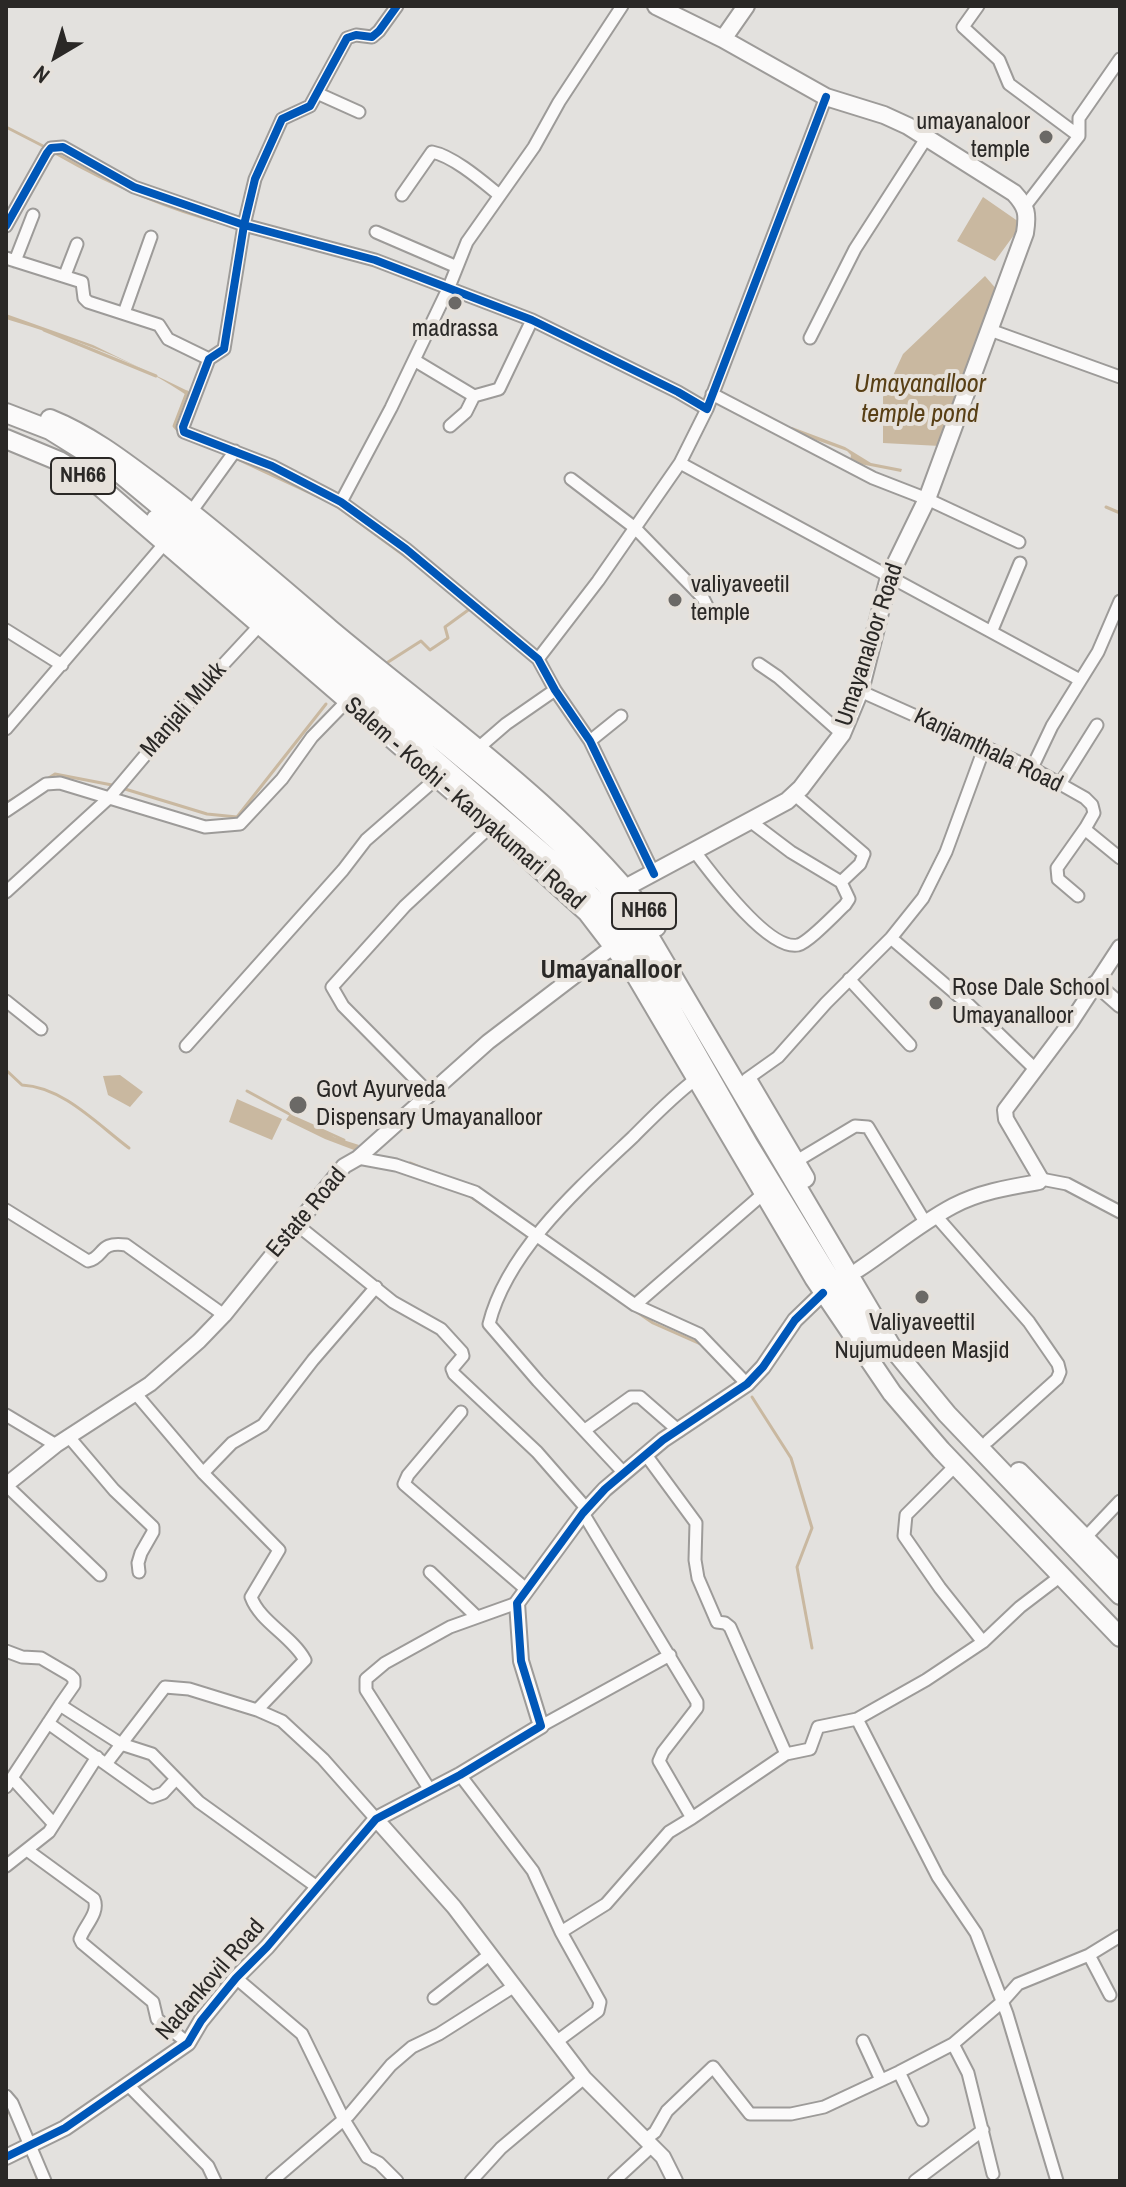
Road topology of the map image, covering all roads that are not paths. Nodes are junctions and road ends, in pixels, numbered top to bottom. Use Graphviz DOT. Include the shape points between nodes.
graph roads {
  1 [pos="397,6"];
  2 [pos="622,6"];
  3 [pos="656,6"];
  4 [pos="746,6"];
  5 [pos="978,6"];
  6 [pos="723,39"];
  7 [pos="1120,59"];
  8 [pos="319,94"];
  9 [pos="826,97"];
  10 [pos="359,112"];
  11 [pos="1079,136"];
  12 [pos="927,137"];
  13 [pos="498,194"];
  14 [pos="402,195"];
  15 [pos="1026,205"];
  16 [pos="33,215"];
  17 [pos="244,225"];
  18 [pos="6,226"];
  19 [pos="376,232"];
  20 [pos="151,237"];
  21 [pos="77,244"];
  22 [pos="10,260"];
  23 [pos="457,267"];
  24 [pos="65,275"];
  25 [pos="449,287"];
  26 [pos="124,313"];
  27 [pos="532,320"];
  28 [pos="990,330"];
  29 [pos="810,338"];
  30 [pos="209,359"];
  31 [pos="414,360"];
  32 [pos="1120,377"];
  33 [pos="712,394"];
  34 [pos="474,396"];
  35 [pos="6,402"];
  36 [pos="707,409"];
  37 [pos="6,413"];
  38 [pos="450,426"];
  39 [pos="6,427"];
  40 [pos="6,439"];
  41 [pos="235,451"];
  42 [pos="680,463"];
  43 [pos="571,479"];
  44 [pos="927,499"];
  45 [pos="341,502"];
  46 [pos="191,512"];
  47 [pos="635,528"];
  48 [pos="1019,542"];
  49 [pos="165,543"];
  50 [pos="1020,563"];
  51 [pos="889,577"];
  52 [pos="1120,601"];
  53 [pos="707,606"];
  54 [pos="259,626"];
  55 [pos="6,630"];
  56 [pos="992,630"];
  57 [pos="538,659"];
  58 [pos="759,664"];
  59 [pos="62,665"];
  60 [pos="1080,680"];
  61 [pos="555,690"];
  62 [pos="860,691"];
  63 [pos="347,701"];
  64 [pos="621,716"];
  65 [pos="1097,725"];
  66 [pos="6,729"];
  67 [pos="842,734"];
  68 [pos="590,741"];
  69 [pos="985,746"];
  70 [pos="476,750"];
  71 [pos="1032,768"];
  72 [pos="437,778"];
  73 [pos="1060,784"];
  74 [pos="795,795"];
  75 [pos="110,797"];
  76 [pos="6,811"];
  77 [pos="750,821"];
  78 [pos="491,826"];
  79 [pos="1086,827"];
  80 [pos="695,852"];
  81 [pos="1120,858"];
  82 [pos="654,874"];
  83 [pos="841,882"];
  84 [pos="625,888"];
  85 [pos="6,892"];
  86 [pos="1078,896"];
  87 [pos="891,938"];
  88 [pos="615,945"];
  89 [pos="1120,947"];
  90 [pos="849,979"];
  91 [pos="1095,983"];
  92 [pos="6,1001"];
  93 [pos="1120,1005"];
  94 [pos="41,1029"];
  95 [pos="910,1045"];
  96 [pos="186,1046"];
  97 [pos="1034,1068"];
  98 [pos="696,1079"];
  99 [pos="747,1079"];
  100 [pos="429,1093"];
  101 [pos="358,1158"];
  102 [pos="795,1162"];
  103 [pos="1041,1179"];
  104 [pos="763,1194"];
  105 [pos="6,1210"];
  106 [pos="1120,1212"];
  107 [pos="930,1219"];
  108 [pos="296,1224"];
  109 [pos="537,1236"];
  110 [pos="858,1270"];
  111 [pos="376,1287"];
  112 [pos="823,1293"];
  113 [pos="635,1305"];
  114 [pos="224,1315"];
  115 [pos="747,1384"];
  116 [pos="136,1394"];
  117 [pos="461,1412"];
  118 [pos="6,1415"];
  119 [pos="585,1430"];
  120 [pos="679,1431"];
  121 [pos="69,1437"];
  122 [pos="988,1441"];
  123 [pos="56,1445"];
  124 [pos="646,1455"];
  125 [pos="956,1465"];
  126 [pos="623,1472"];
  127 [pos="203,1473"];
  128 [pos="6,1485"];
  129 [pos="1120,1501"];
  130 [pos="584,1510"];
  131 [pos="1085,1538"];
  132 [pos="139,1572"];
  133 [pos="430,1572"];
  134 [pos="1120,1574"];
  135 [pos="100,1575"];
  136 [pos="1062,1575"];
  137 [pos="527,1590"];
  138 [pos="1120,1595"];
  139 [pos="517,1603"];
  140 [pos="476,1616"];
  141 [pos="1120,1619"];
  142 [pos="1120,1637"];
  143 [pos="983,1642"];
  144 [pos="6,1651"];
  145 [pos="670,1655"];
  146 [pos="60,1705"];
  147 [pos="257,1710"];
  148 [pos="857,1719"];
  149 [pos="48,1723"];
  150 [pos="541,1726"];
  151 [pos="121,1744"];
  152 [pos="786,1754"];
  153 [pos="102,1761"];
  154 [pos="460,1775"];
  155 [pos="175,1780"];
  156 [pos="9,1783"];
  157 [pos="430,1790"];
  158 [pos="692,1818"];
  159 [pos="376,1819"];
  160 [pos="52,1822"];
  161 [pos="27,1850"];
  162 [pos="6,1866"];
  163 [pos="317,1887"];
  164 [pos="561,1932"];
  165 [pos="1120,1936"];
  166 [pos="489,1955"];
  167 [pos="1089,1955"];
  168 [pos="236,1978"];
  169 [pos="513,1987"];
  170 [pos="1110,1995"];
  171 [pos="434,1998"];
  172 [pos="1002,2002"];
  173 [pos="863,2041"];
  174 [pos="556,2042"];
  175 [pos="188,2043"];
  176 [pos="953,2044"];
  177 [pos="899,2072"];
  178 [pos="584,2078"];
  179 [pos="881,2080"];
  180 [pos="128,2085"];
  181 [pos="6,2096"];
  182 [pos="344,2120"];
  183 [pos="922,2120"];
  184 [pos="983,2130"];
  185 [pos="649,2142"];
  186 [pos="31,2145"];
  187 [pos="6,2157"];
  188 [pos="993,2174"];
  189 [pos="45,2181"];
  190 [pos="215,2181"];
  191 [pos="272,2181"];
  192 [pos="397,2181"];
  193 [pos="471,2181"];
  194 [pos="614,2181"];
  195 [pos="675,2181"];
  196 [pos="915,2181"];
  197 [pos="1057,2181"];
  1 -- 8 [label="street" via="372,37 347,38"];
  2 -- 13 [label="street" via="534,147"];
  3 -- 6 [label="main road"];
  4 -- 6 [label="main road"];
  5 -- 11 [label="street" via="963,27 999,60 1009,84"];
  6 -- 9 [label="main road"];
  7 -- 11 [label="street" via="1079,118"];
  8 -- 10 [label="street"];
  8 -- 17 [label="street" via="310,106 288,114 278,125 255,179"];
  9 -- 12 [label="main road" via="884,115"];
  9 -- 33 [label="street"];
  11 -- 15 [label="street"];
  12 -- 15 [label="main road"];
  12 -- 29 [label="street" via="855,249"];
  13 -- 14 [label="street" via="432,152"];
  13 -- 23 [label="street"];
  15 -- 28 [label="main road, Umayanaloor Road" via="1025,233"];
  16 -- 22 [label="street"];
  17 -- 18 [label="street" via="122,183 57,147 47,153"];
  17 -- 25 [label="street" via="375,260"];
  17 -- 30 [label="street" via="224,349"];
  19 -- 23 [label="street"];
  20 -- 26 [label="street"];
  21 -- 24 [label="street"];
  22 -- 24 [label="street"];
  23 -- 25 [label="street"];
  24 -- 26 [label="street" via="82,282 88,302"];
  25 -- 27 [label="street"];
  25 -- 31 [label="street"];
  26 -- 30 [label="street" via="159,325 168,339"];
  27 -- 34 [label="street" via="499,389"];
  27 -- 36 [label="street"];
  28 -- 32 [label="street"];
  28 -- 44 [label="main road, Umayanaloor Road"];
  30 -- 41 [label="street" via="184,432"];
  31 -- 34 [label="street"];
  31 -- 45 [label="street"];
  33 -- 36 [label="street"];
  33 -- 44 [label="street" via="873,478"];
  34 -- 38 [label="street"];
  35 -- 46 [label="highway, Salem - Kochi - Kanyakumari Road / NH66" via="73,429"];
  36 -- 42 [label="street"];
  37 -- 138 [label="highway" via="50,430 122,475 602,881 649,936 891,1346 947,1414"];
  39 -- 141 [label="highway" via="49,444 113,484 584,888 636,947 878,1357 935,1427"];
  40 -- 49 [label="highway, Salem - Kochi - Kanyakumari Road / NH66" via="97,484"];
  41 -- 45 [label="street"];
  41 -- 46 [label="street"];
  42 -- 47 [label="street"];
  42 -- 51 [label="street"];
  43 -- 47 [label="street"];
  44 -- 48 [label="street"];
  44 -- 51 [label="main road, Umayanaloor Road"];
  45 -- 57 [label="street"];
  46 -- 70 [label="highway, Salem - Kochi - Kanyakumari Road / NH66"];
  47 -- 53 [label="street"];
  47 -- 57 [label="street"];
  49 -- 54 [label="highway, Salem - Kochi - Kanyakumari Road / NH66"];
  49 -- 59 [label="street"];
  50 -- 56 [label="street"];
  51 -- 56 [label="street"];
  51 -- 62 [label="main road, Umayanaloor Road"];
  52 -- 60 [label="street"];
  54 -- 63 [label="highway, Salem - Kochi - Kanyakumari Road / NH66"];
  54 -- 75 [label="street, Manjali Mukk"];
  55 -- 59 [label="street"];
  56 -- 60 [label="street"];
  57 -- 61 [label="street"];
  58 -- 67 [label="street"];
  59 -- 66 [label="street"];
  60 -- 71 [label="street"];
  61 -- 68 [label="street"];
  61 -- 70 [label="street"];
  62 -- 67 [label="main road, Umayanaloor Road"];
  62 -- 69 [label="street, Kanjamthala Road"];
  63 -- 72 [label="highway, Salem - Kochi - Kanyakumari Road / NH66"];
  63 -- 75 [label="street" via="240,824 205,827"];
  64 -- 68 [label="street"];
  65 -- 73 [label="street"];
  67 -- 74 [label="main road, Umayanaloor Road"];
  68 -- 82 [label="street"];
  69 -- 71 [label="street, Kanjamthala Road"];
  69 -- 87 [label="street" via="946,852 923,898"];
  70 -- 84 [label="highway, Salem - Kochi - Kanyakumari Road / NH66" via="531,795"];
  71 -- 73 [label="street, Kanjamthala Road"];
  72 -- 78 [label="highway, Salem - Kochi - Kanyakumari Road / NH66"];
  72 -- 96 [label="street" via="366,840"];
  73 -- 79 [label="street, Kanjamthala Road" via="1092,805 1094,813"];
  74 -- 77 [label="main road, Umayanaloor Road"];
  74 -- 83 [label="street" via="864,854"];
  75 -- 76 [label="street" via="46,784"];
  75 -- 85 [label="street, Manjali Mukk"];
  77 -- 80 [label="main road, Umayanaloor Road"];
  77 -- 83 [label="street"];
  78 -- 88 [label="highway, Salem - Kochi - Kanyakumari Road / NH66" via="587,912"];
  78 -- 100 [label="street" via="405,906 332,987 343,1006"];
  79 -- 81 [label="street"];
  79 -- 86 [label="street" via="1057,868 1058,879"];
  80 -- 82 [label="main road, Umayanaloor Road"];
  80 -- 83 [label="street" via="730,899 763,930 790,944 802,943 845,905 849,899"];
  82 -- 84 [label="main road, Umayanaloor Road"];
  84 -- 99 [label="highway, Salem - Kochi - Kanyakumari Road / NH66" via="668,943"];
  87 -- 90 [label="street"];
  87 -- 97 [label="street"];
  88 -- 98 [label="highway, Salem - Kochi - Kanyakumari Road / NH66"];
  88 -- 100 [label="street, Estate Road"];
  89 -- 91 [label="street"];
  90 -- 95 [label="street"];
  90 -- 99 [label="street" via="778,1057"];
  91 -- 93 [label="street"];
  91 -- 97 [label="street"];
  92 -- 94 [label="street"];
  97 -- 103 [label="street" via="1005,1110"];
  98 -- 104 [label="highway, Salem - Kochi - Kanyakumari Road / NH66"];
  98 -- 109 [label="street" via="587,1181"];
  99 -- 102 [label="highway, Salem - Kochi - Kanyakumari Road / NH66"];
  100 -- 101 [label="street, Estate Road"];
  101 -- 108 [label="street, Estate Road" via="344,1166"];
  101 -- 109 [label="street" via="475,1192"];
  102 -- 107 [label="street" via="855,1126 868,1127"];
  102 -- 110 [label="highway, Salem - Kochi - Kanyakumari Road / NH66"];
  103 -- 106 [label="street" via="1067,1184"];
  103 -- 107 [label="street" via="987,1193"];
  104 -- 112 [label="highway, Salem - Kochi - Kanyakumari Road / NH66"];
  104 -- 113 [label="street"];
  105 -- 114 [label="street" via="88,1261 104,1247 126,1245"];
  107 -- 110 [label="street"];
  107 -- 122 [label="street" via="1029,1322 1058,1364 1057,1379"];
  108 -- 111 [label="street"];
  108 -- 114 [label="street, Estate Road"];
  109 -- 113 [label="street"];
  109 -- 119 [label="street" via="508,1279 489,1324"];
  110 -- 122 [label="highway, Salem - Kochi - Kanyakumari Road / NH66" via="939,1391"];
  111 -- 127 [label="street" via="263,1425 232,1443"];
  111 -- 130 [label="street" via="441,1329 459,1347 463,1356 452,1369 454,1374 537,1452"];
  112 -- 115 [label="street" via="795,1320"];
  112 -- 125 [label="highway, Salem - Kochi - Kanyakumari Road / NH66" via="892,1393"];
  113 -- 115 [label="street" via="699,1334"];
  114 -- 116 [label="street, Estate Road"];
  115 -- 120 [label="street"];
  116 -- 121 [label="street, Estate Road"];
  116 -- 127 [label="street"];
  117 -- 137 [label="street" via="404,1484"];
  118 -- 123 [label="street"];
  119 -- 120 [label="street" via="631,1397 640,1397"];
  119 -- 126 [label="street"];
  120 -- 124 [label="street"];
  121 -- 123 [label="street, Estate Road"];
  121 -- 132 [label="street" via="153,1527"];
  122 -- 131 [label="highway, Salem - Kochi - Kanyakumari Road / NH66"];
  123 -- 128 [label="street, Estate Road"];
  124 -- 126 [label="street"];
  124 -- 152 [label="street" via="696,1523 698,1578 717,1622 730,1627"];
  125 -- 136 [label="highway, Salem - Kochi - Kanyakumari Road / NH66"];
  125 -- 143 [label="street" via="906,1515 904,1536"];
  126 -- 130 [label="street"];
  127 -- 147 [label="street" via="277,1545 278,1554 251,1597 305,1660"];
  128 -- 135 [label="street"];
  129 -- 131 [label="street"];
  130 -- 137 [label="street"];
  130 -- 145 [label="street"];
  131 -- 134 [label="highway, Salem - Kochi - Kanyakumari Road / NH66"];
  133 -- 140 [label="street"];
  136 -- 142 [label="highway, Salem - Kochi - Kanyakumari Road / NH66"];
  136 -- 143 [label="street"];
  137 -- 139 [label="street"];
  139 -- 140 [label="street"];
  139 -- 150 [label="street" via="521,1661"];
  140 -- 157 [label="street" via="385,1663 366,1679 366,1690"];
  143 -- 148 [label="street"];
  144 -- 146 [label="street" via="41,1658 74,1679"];
  145 -- 150 [label="street"];
  145 -- 158 [label="street" via="697,1708 659,1761"];
  146 -- 149 [label="street"];
  146 -- 151 [label="street"];
  147 -- 151 [label="street" via="165,1687"];
  147 -- 159 [label="street" via="291,1727"];
  148 -- 152 [label="street" via="818,1727 810,1749"];
  148 -- 172 [label="street" via="938,1877 976,1933"];
  149 -- 153 [label="street"];
  149 -- 156 [label="street"];
  150 -- 154 [label="street"];
  151 -- 153 [label="street"];
  151 -- 155 [label="street" via="152,1754"];
  152 -- 158 [label="street"];
  153 -- 155 [label="street" via="152,1797"];
  153 -- 161 [label="street" via="49,1832"];
  154 -- 157 [label="street"];
  154 -- 164 [label="street" via="533,1871"];
  155 -- 163 [label="street"];
  156 -- 160 [label="street"];
  157 -- 159 [label="street"];
  158 -- 164 [label="street" via="669,1832 606,1904"];
  159 -- 163 [label="street, Nadankovil Road"];
  159 -- 166 [label="street"];
  161 -- 162 [label="street"];
  161 -- 175 [label="street" via="94,1899 96,1910 82,1943 153,2002 157,2019"];
  163 -- 168 [label="street, Nadankovil Road"];
  164 -- 174 [label="street" via="600,2002 598,2011"];
  165 -- 167 [label="street"];
  166 -- 169 [label="street"];
  166 -- 171 [label="street"];
  167 -- 170 [label="street"];
  167 -- 172 [label="street" via="1018,1984"];
  168 -- 175 [label="street, Nadankovil Road"];
  168 -- 182 [label="street" via="302,2034"];
  169 -- 174 [label="street"];
  169 -- 182 [label="street" via="412,2047"];
  172 -- 176 [label="street"];
  172 -- 197 [label="street"];
  173 -- 179 [label="street"];
  174 -- 178 [label="street"];
  175 -- 180 [label="street, Nadankovil Road"];
  176 -- 177 [label="street"];
  176 -- 184 [label="street" via="968,2073"];
  177 -- 179 [label="street"];
  177 -- 183 [label="street"];
  178 -- 185 [label="street"];
  178 -- 193 [label="street" via="501,2148"];
  179 -- 185 [label="street" via="824,2107 750,2114 713,2067 667,2111"];
  180 -- 186 [label="street, Nadankovil Road"];
  180 -- 190 [label="street" via="208,2166"];
  181 -- 186 [label="street"];
  182 -- 191 [label="street"];
  182 -- 192 [label="street" via="367,2157"];
  184 -- 188 [label="street"];
  184 -- 196 [label="street"];
  185 -- 194 [label="street"];
  185 -- 195 [label="street"];
  186 -- 187 [label="street, Nadankovil Road"];
  186 -- 189 [label="street"];
}
